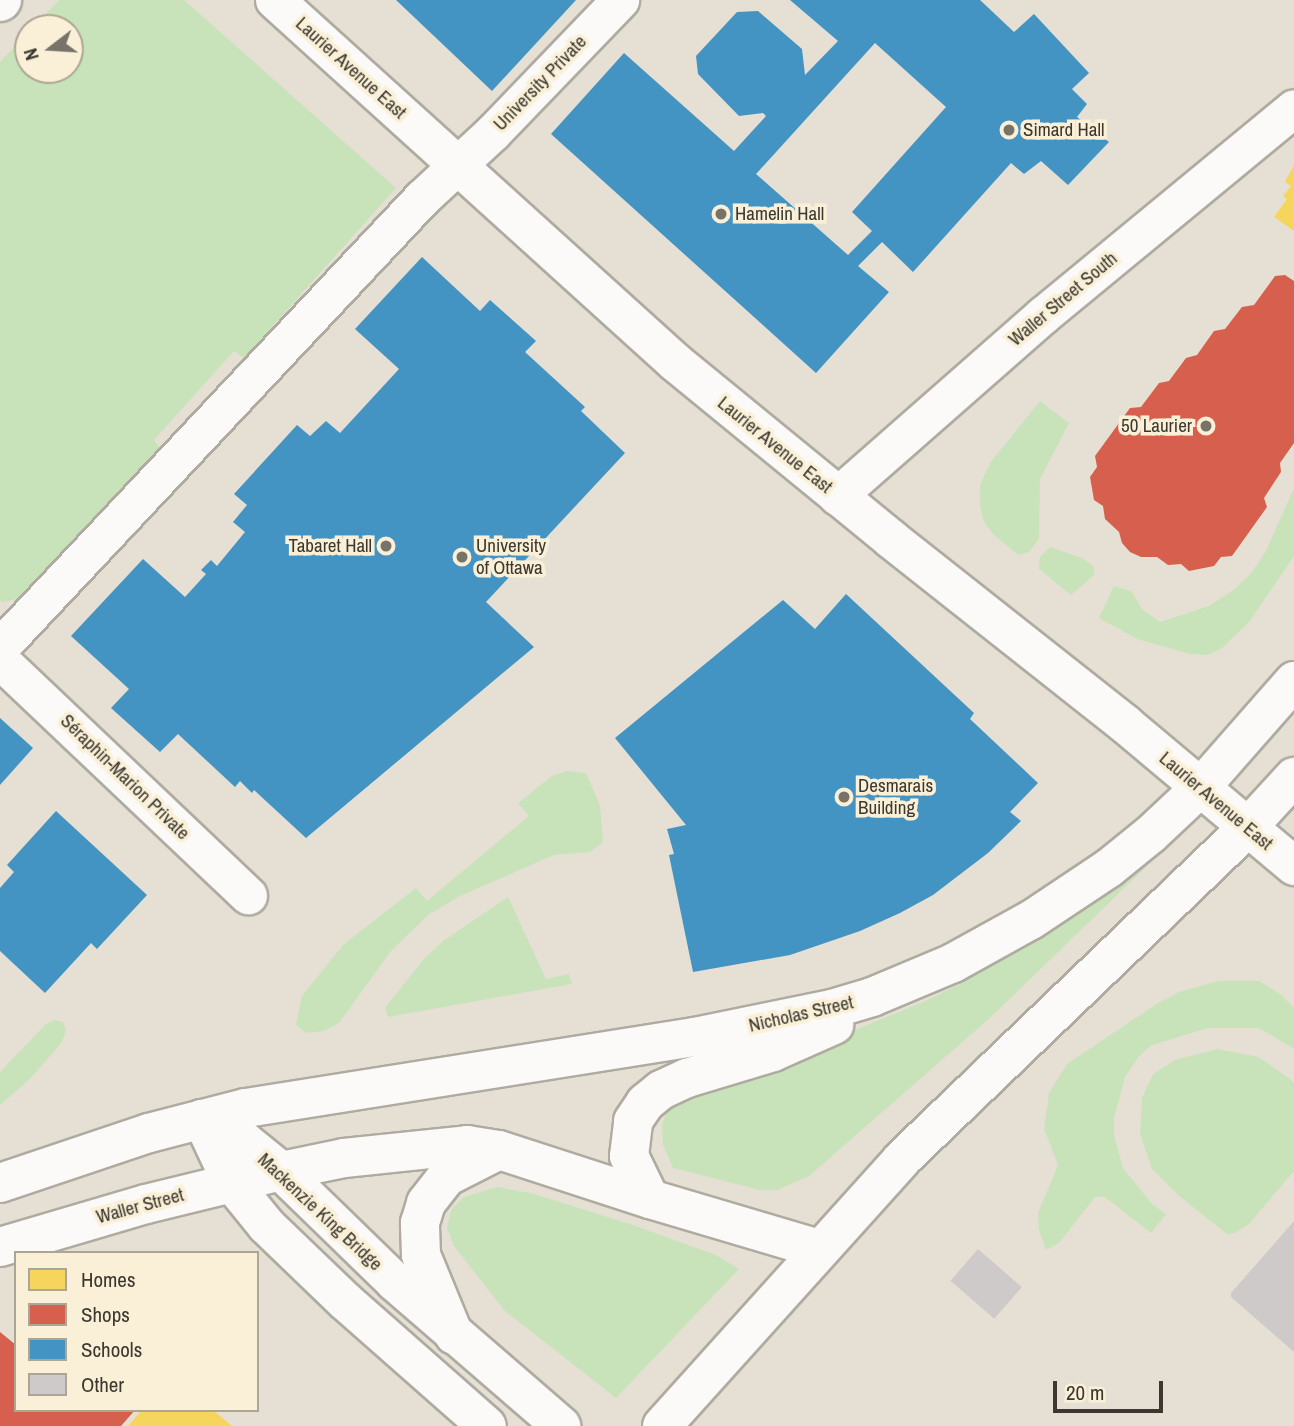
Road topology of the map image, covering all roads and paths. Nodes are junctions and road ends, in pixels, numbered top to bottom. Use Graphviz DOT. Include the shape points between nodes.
graph roads {
  1 [pos="275,0"];
  2 [pos="621,0"];
  3 [pos="1283,117"];
  4 [pos="458,165"];
  5 [pos="837,496"];
  6 [pos="0,647"];
  7 [pos="0,660"];
  8 [pos="1294,681"];
  9 [pos="1294,777"];
  10 [pos="1201,787"];
  11 [pos="1248,827"];
  12 [pos="1294,866"];
  13 [pos="248,895"];
  14 [pos="872,997"];
  15 [pos="202,1119"];
  16 [pos="499,1150"];
  17 [pos="281,1171"];
  18 [pos="0,1183"];
  19 [pos="232,1183"];
  20 [pos="650,1199"];
  21 [pos="0,1247"];
  22 [pos="819,1249"];
  23 [pos="454,1335"];
  24 [pos="476,1416"];
  25 [pos="561,1426"];
  26 [pos="662,1426"];
  1 -- 4 [label="main road, Laurier Avenue East"];
  2 -- 4 [label="street, University Private"];
  3 -- 5 [label="street, Waller Street South" via="1044,315"];
  4 -- 5 [label="main road, Laurier Avenue East" via="641,332"];
  4 -- 6 [label="street, University Private" via="413,207"];
  5 -- 10 [label="main road, Laurier Avenue East"];
  7 -- 13 [label="street, Séraphin-Marion Private"];
  8 -- 10 [label="main road, Nicholas Street"];
  9 -- 11 [label="main road"];
  10 -- 11 [label="main road, Laurier Avenue East"];
  10 -- 14 [label="main road, Nicholas Street" via="1137,846 1031,920 953,963"];
  11 -- 12 [label="main road, Laurier Avenue East"];
  11 -- 22 [label="main road" via="931,1131"];
  14 -- 15 [label="main road, Nicholas Street" via="694,1037 246,1108"];
  14 -- 20 [label="main road" via="826,1029 773,1052 687,1078 645,1103 633,1121 629,1148 630,1161"];
  15 -- 17 [label="main road, Mackenzie King Bridge" via="244,1141"];
  15 -- 18 [label="main road"];
  15 -- 19 [label="main road, Mackenzie King Bridge"];
  16 -- 17 [label="main road" via="448,1145"];
  16 -- 20 [label="main road"];
  16 -- 23 [label="main road" via="446,1177 426,1203 419,1223 421,1255"];
  17 -- 19 [label="main road, Waller Street"];
  17 -- 23 [label="main road, Mackenzie King Bridge" via="340,1232"];
  19 -- 21 [label="main road, Waller Street"];
  19 -- 24 [label="main road, Mackenzie King Bridge" via="267,1226"];
  20 -- 22 [label="main road"];
  22 -- 26 [label="main road"];
  23 -- 25 [label="main road, Mackenzie King Bridge"];
}
